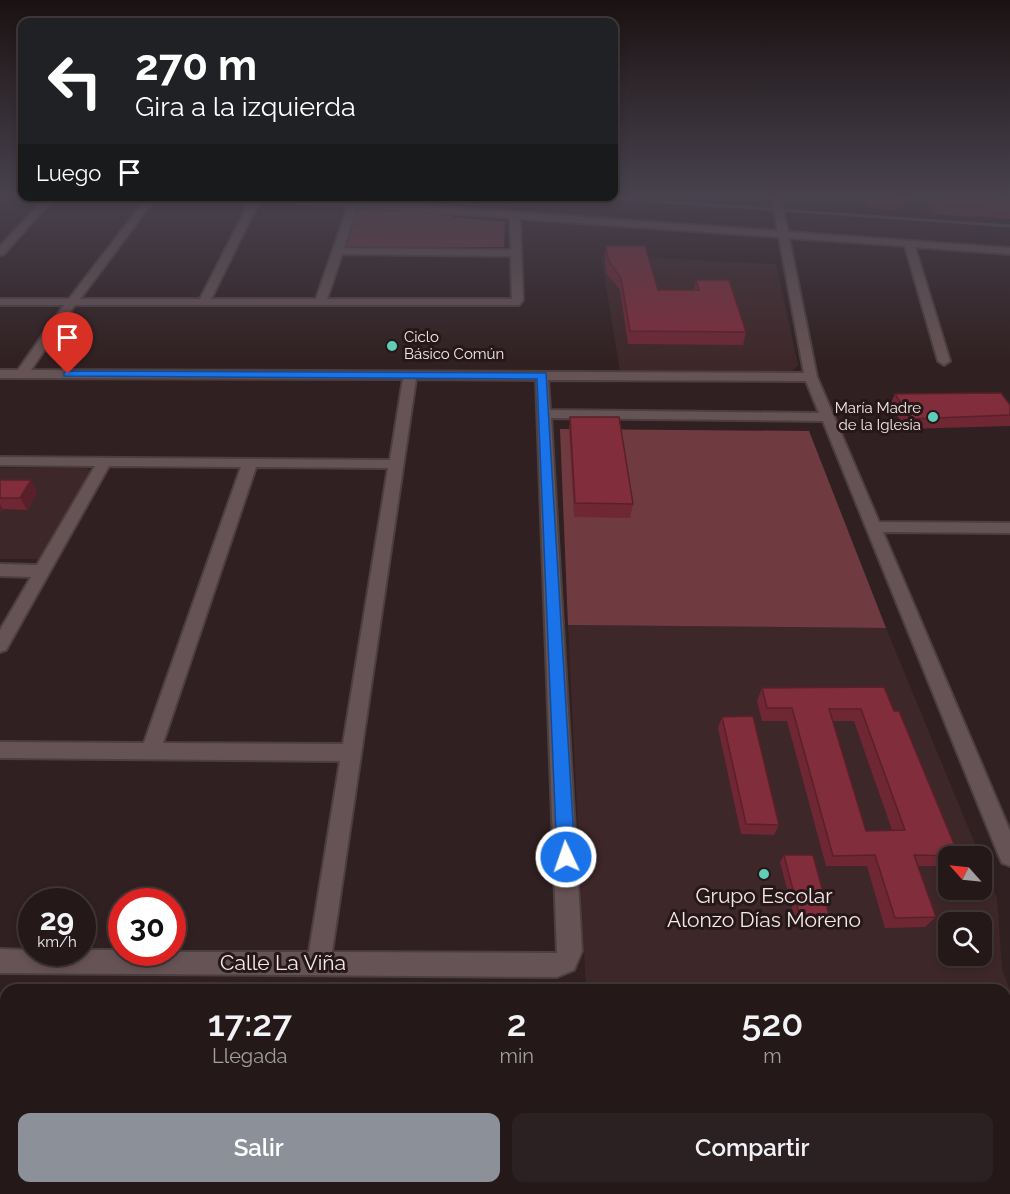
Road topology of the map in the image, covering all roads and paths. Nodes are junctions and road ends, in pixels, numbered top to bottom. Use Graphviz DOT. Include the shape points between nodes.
graph roads {
  1 [pos="337,251"];
  2 [pos="113,252"];
  3 [pos="229,252"];
  4 [pos="402,252"];
  5 [pos="786,252"];
  6 [pos="911,252"];
  7 [pos="517,253"];
  8 [pos="0,302"];
  9 [pos="77,302"];
  10 [pos="204,303"];
  11 [pos="320,303"];
  12 [pos="944,361"];
  13 [pos="0,374"];
  14 [pos="22,374"];
  15 [pos="410,375"];
  16 [pos="542,375"];
  17 [pos="812,377"];
  18 [pos="546,414"];
  19 [pos="828,417"];
  20 [pos="0,461"];
  21 [pos="104,462"];
  22 [pos="250,463"];
  23 [pos="398,464"];
  24 [pos="875,527"];
  25 [pos="1010,528"];
  26 [pos="0,570"];
  27 [pos="41,571"];
  28 [pos="0,645"];
  29 [pos="0,750"];
  30 [pos="151,751"];
  31 [pos="351,753"];
  32 [pos="1010,856"];
  33 [pos="0,961"];
  34 [pos="320,963"];
  1 -- 11 [label="street"];
  2 -- 9 [label="street"];
  3 -- 10 [label="street"];
  4 -- 7 [label="street"];
  5 -- 17 [label="street"];
  6 -- 12 [label="street"];
  7 -- 11 [label="street" via="515,303"];
  8 -- 9 [label="street"];
  9 -- 10 [label="street"];
  9 -- 14 [label="street"];
  10 -- 11 [label="street"];
  13 -- 14 [label="street"];
  14 -- 15 [label="street"];
  15 -- 16 [label="street"];
  15 -- 23 [label="street"];
  16 -- 17 [label="street"];
  16 -- 18 [label="street"];
  17 -- 19 [label="street"];
  18 -- 19 [label="street"];
  18 -- 34 [label="street, Calle La Viña" via="570,951 566,962"];
  19 -- 24 [label="street"];
  20 -- 21 [label="street"];
  21 -- 22 [label="street"];
  21 -- 27 [label="street"];
  22 -- 23 [label="street"];
  22 -- 30 [label="street"];
  23 -- 31 [label="street"];
  24 -- 25 [label="street"];
  24 -- 32 [label="street"];
  26 -- 27 [label="street"];
  27 -- 28 [label="street"];
  29 -- 30 [label="street"];
  30 -- 31 [label="street"];
  31 -- 34 [label="street"];
  33 -- 34 [label="street, Calle La Viña"];
}
